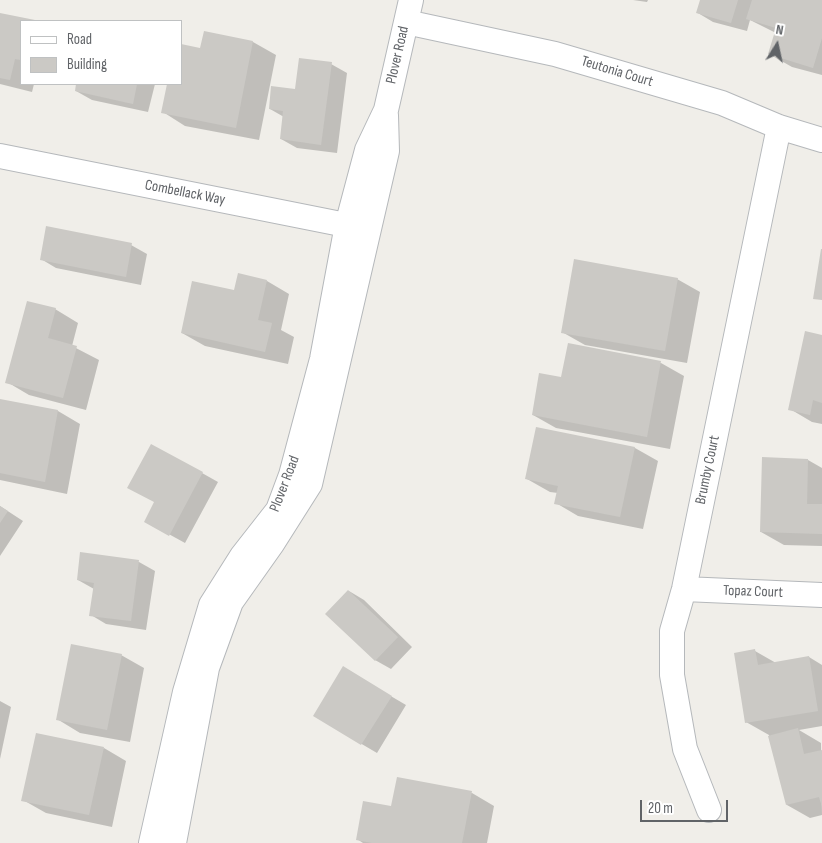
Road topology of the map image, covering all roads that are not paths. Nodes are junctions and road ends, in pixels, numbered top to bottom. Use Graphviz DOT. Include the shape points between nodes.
graph roads {
  1 [pos="409,11"];
  2 [pos="779,127"];
  3 [pos="822,140"];
  4 [pos="0,156"];
  5 [pos="358,227"];
  6 [pos="684,589"];
  7 [pos="822,595"];
  8 [pos="709,810"];
  9 [pos="151,843"];
  10 [pos="174,843"];
  1 -- 2 [label="street, Teutonia Court" via="722,103"];
  1 -- 5 [label="street, Plover Road" via="386,110 367,150"];
  2 -- 3 [label="street, Teutonia Court"];
  2 -- 6 [label="street, Brumby Court"];
  4 -- 5 [label="street, Combellack Way"];
  5 -- 9 [label="street, Plover Road" via="291,475 278,510 210,605 185,692"];
  5 -- 10 [label="street, Plover Road" via="310,484 231,602 207,668"];
  6 -- 7 [label="street, Topaz Court"];
  6 -- 8 [label="street, Brumby Court" via="672,631 672,675 685,749"];
}
